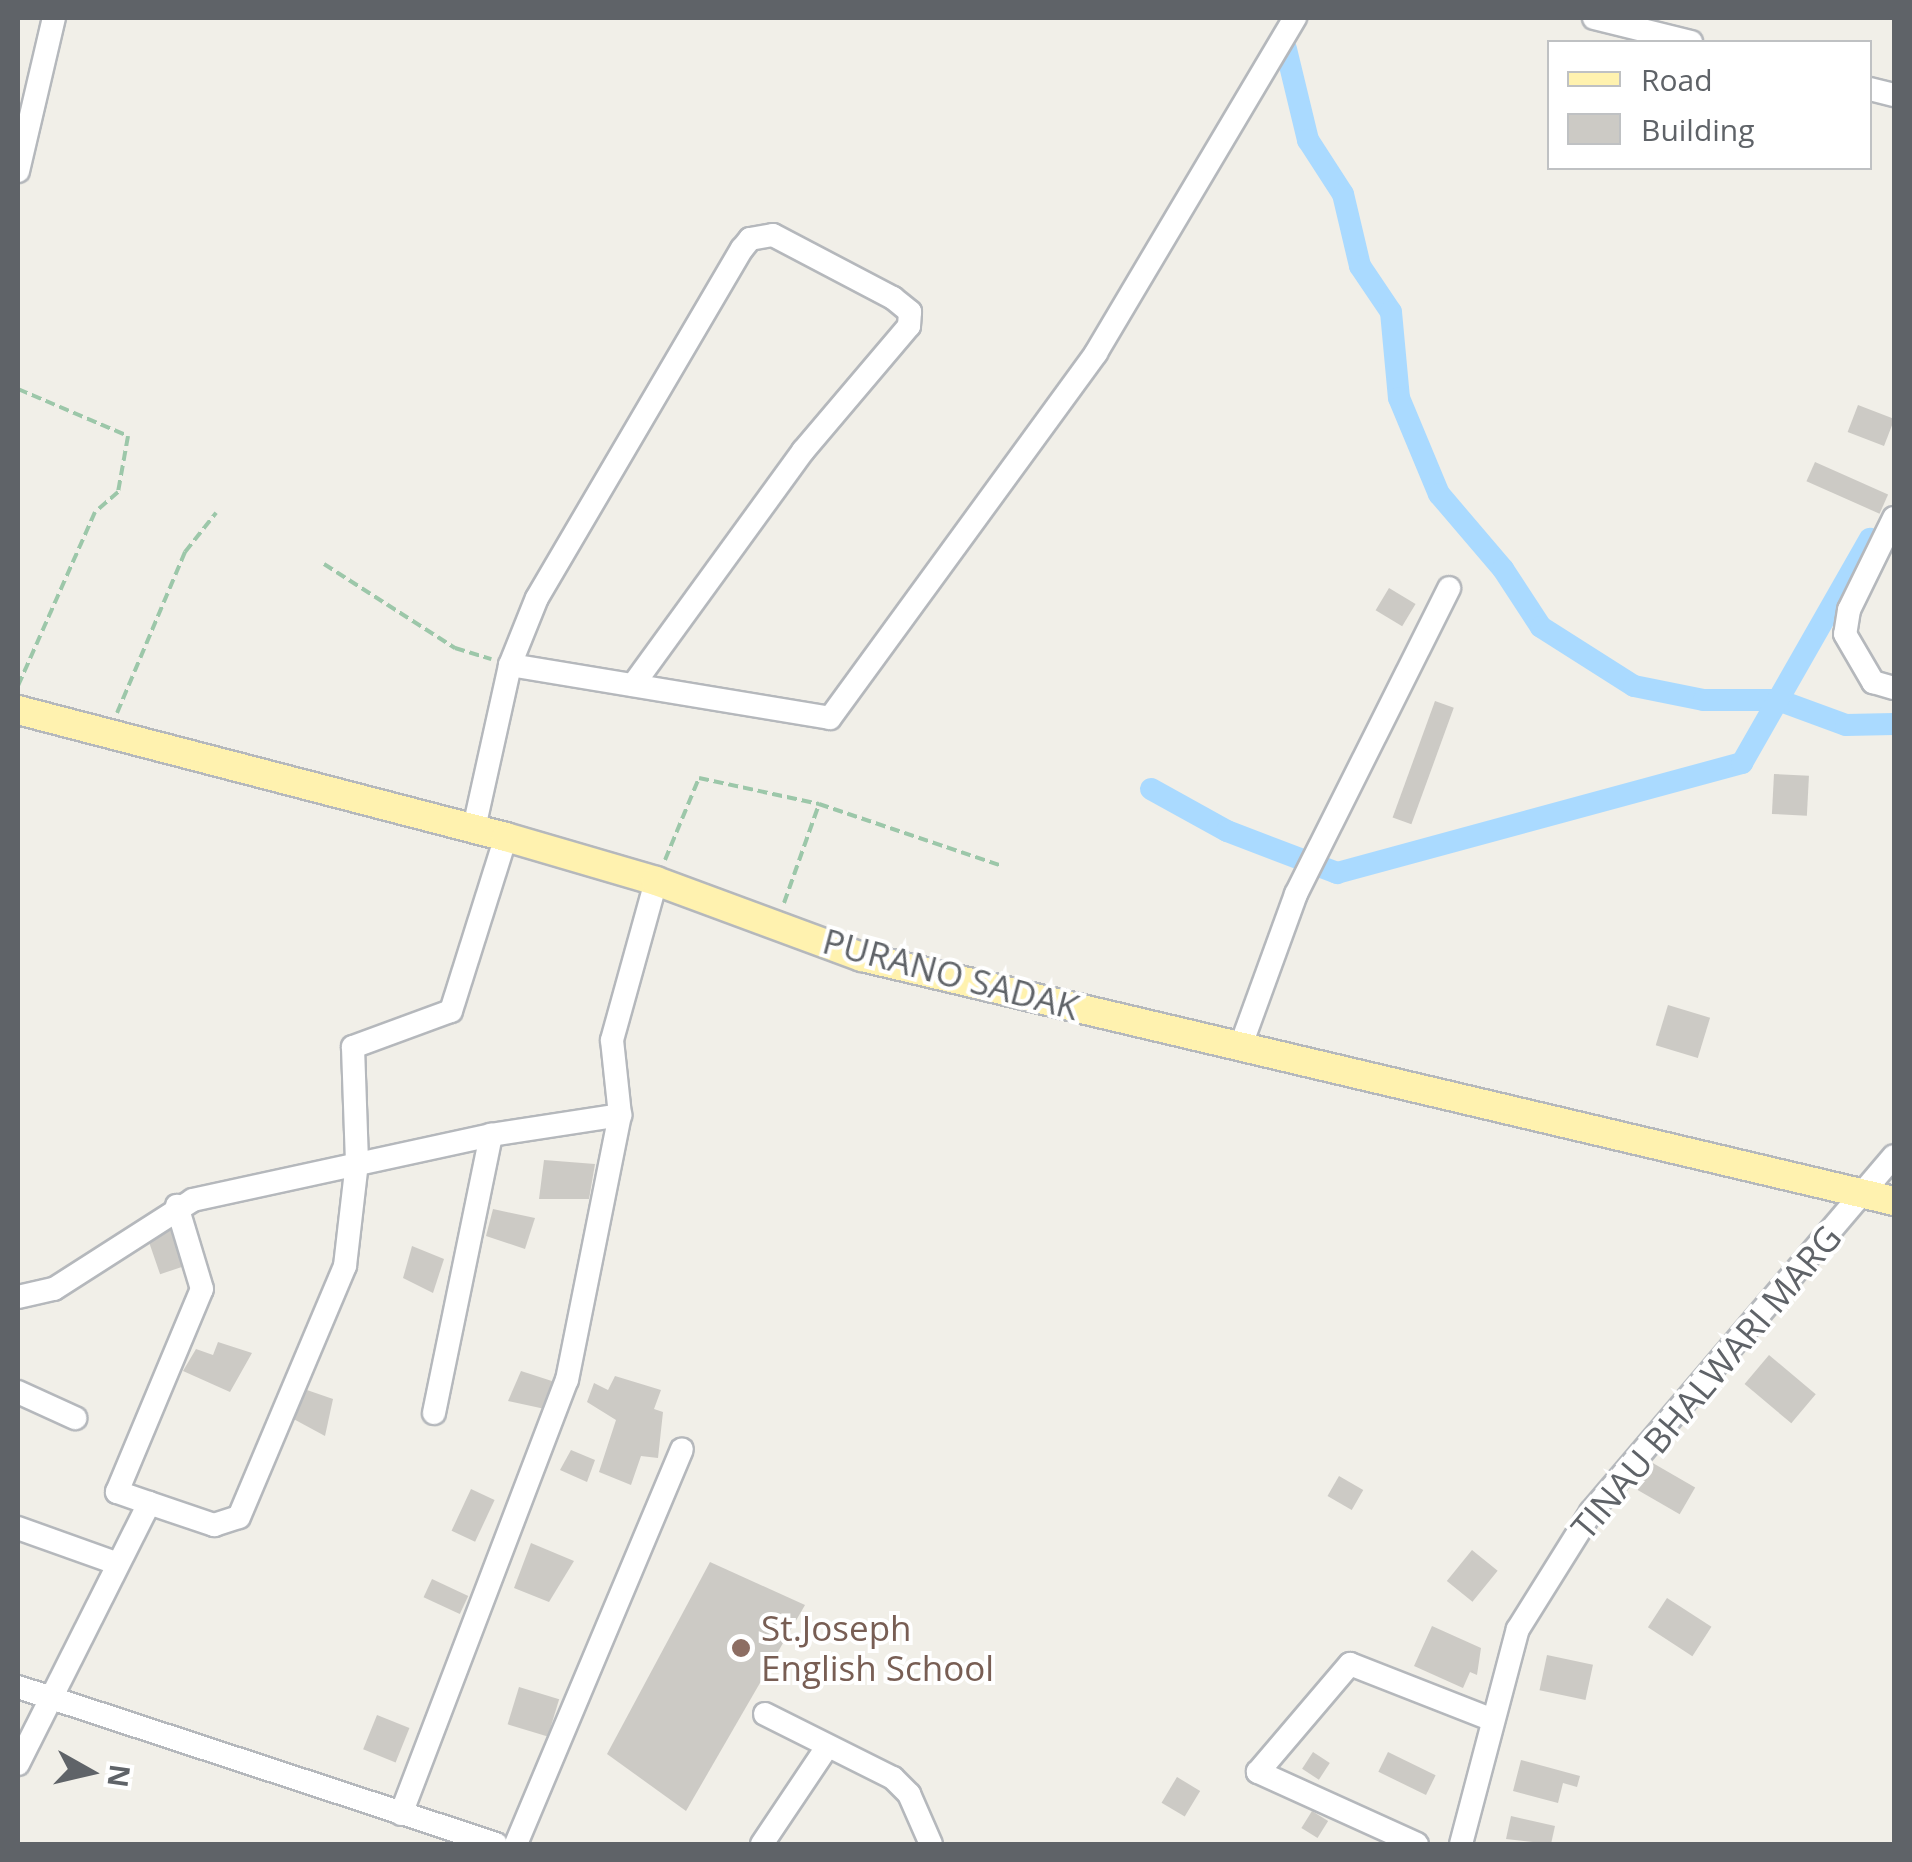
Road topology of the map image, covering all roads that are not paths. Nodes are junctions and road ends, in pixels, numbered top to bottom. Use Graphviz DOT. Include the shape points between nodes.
graph roads {
  1 [pos="54,18"];
  2 [pos="1295,18"];
  3 [pos="1594,18"];
  4 [pos="1683,40"];
  5 [pos="18,171"];
  6 [pos="1894,518"];
  7 [pos="1449,588"];
  8 [pos="510,665"];
  9 [pos="633,686"];
  10 [pos="1894,688"];
  11 [pos="18,710"];
  12 [pos="474,828"];
  13 [pos="506,837"];
  14 [pos="656,881"];
  15 [pos="1240,1048"];
  16 [pos="620,1115"];
  17 [pos="491,1135"];
  18 [pos="1894,1156"];
  19 [pos="357,1162"];
  20 [pos="1862,1193"];
  21 [pos="1894,1201"];
  22 [pos="177,1206"];
  23 [pos="18,1297"];
  24 [pos="18,1392"];
  25 [pos="434,1413"];
  26 [pos="75,1418"];
  27 [pos="682,1448"];
  28 [pos="149,1503"];
  29 [pos="18,1528"];
  30 [pos="116,1564"];
  31 [pos="18,1687"];
  32 [pos="54,1700"];
  33 [pos="765,1714"];
  34 [pos="1490,1718"];
  35 [pos="827,1747"];
  36 [pos="18,1764"];
  37 [pos="402,1814"];
  38 [pos="496,1844"];
  39 [pos="516,1844"];
  40 [pos="762,1844"];
  41 [pos="931,1844"];
  42 [pos="1417,1844"];
  43 [pos="1461,1844"];
  1 -- 5 [label="street"];
  2 -- 9 [label="street" via="1096,353 830,718"];
  3 -- 4 [label="street"];
  6 -- 10 [label="street" via="1849,610 1845,634 1873,682"];
  7 -- 15 [label="street" via="1296,894"];
  8 -- 9 [label="street"];
  8 -- 9 [label="street" via="560,556 742,249 750,239 772,235 893,298 910,312 909,326 803,451"];
  8 -- 12 [label="street"];
  11 -- 12 [label="main road, PURANO SADAK"];
  12 -- 13 [label="main road, PURANO SADAK"];
  13 -- 14 [label="main road, PURANO SADAK"];
  13 -- 19 [label="street" via="450,1011 352,1047"];
  14 -- 15 [label="main road, PURANO SADAK" via="862,957"];
  14 -- 16 [label="street" via="612,1040"];
  15 -- 20 [label="main road, PURANO SADAK"];
  16 -- 17 [label="street"];
  16 -- 37 [label="street" via="568,1380"];
  17 -- 19 [label="street"];
  17 -- 25 [label="street"];
  18 -- 20 [label="street, TINAU BHALWARI MARG"];
  19 -- 22 [label="street"];
  19 -- 28 [label="street" via="345,1266 239,1516 214,1525"];
  20 -- 21 [label="main road, PURANO SADAK"];
  20 -- 34 [label="street, TINAU BHALWARI MARG" via="1590,1512 1518,1629"];
  22 -- 23 [label="street" via="134,1242 54,1290"];
  22 -- 28 [label="street" via="202,1288 116,1492"];
  24 -- 26 [label="street"];
  27 -- 39 [label="street"];
  28 -- 30 [label="street"];
  29 -- 30 [label="street"];
  30 -- 32 [label="street"];
  31 -- 32 [label="street"];
  32 -- 36 [label="street"];
  32 -- 37 [label="street"];
  33 -- 35 [label="street"];
  34 -- 42 [label="street" via="1350,1664 1258,1772"];
  34 -- 43 [label="street, TINAU BHALWARI MARG"];
  35 -- 40 [label="street"];
  35 -- 41 [label="street" via="893,1778 909,1794"];
  37 -- 38 [label="street"];
}
